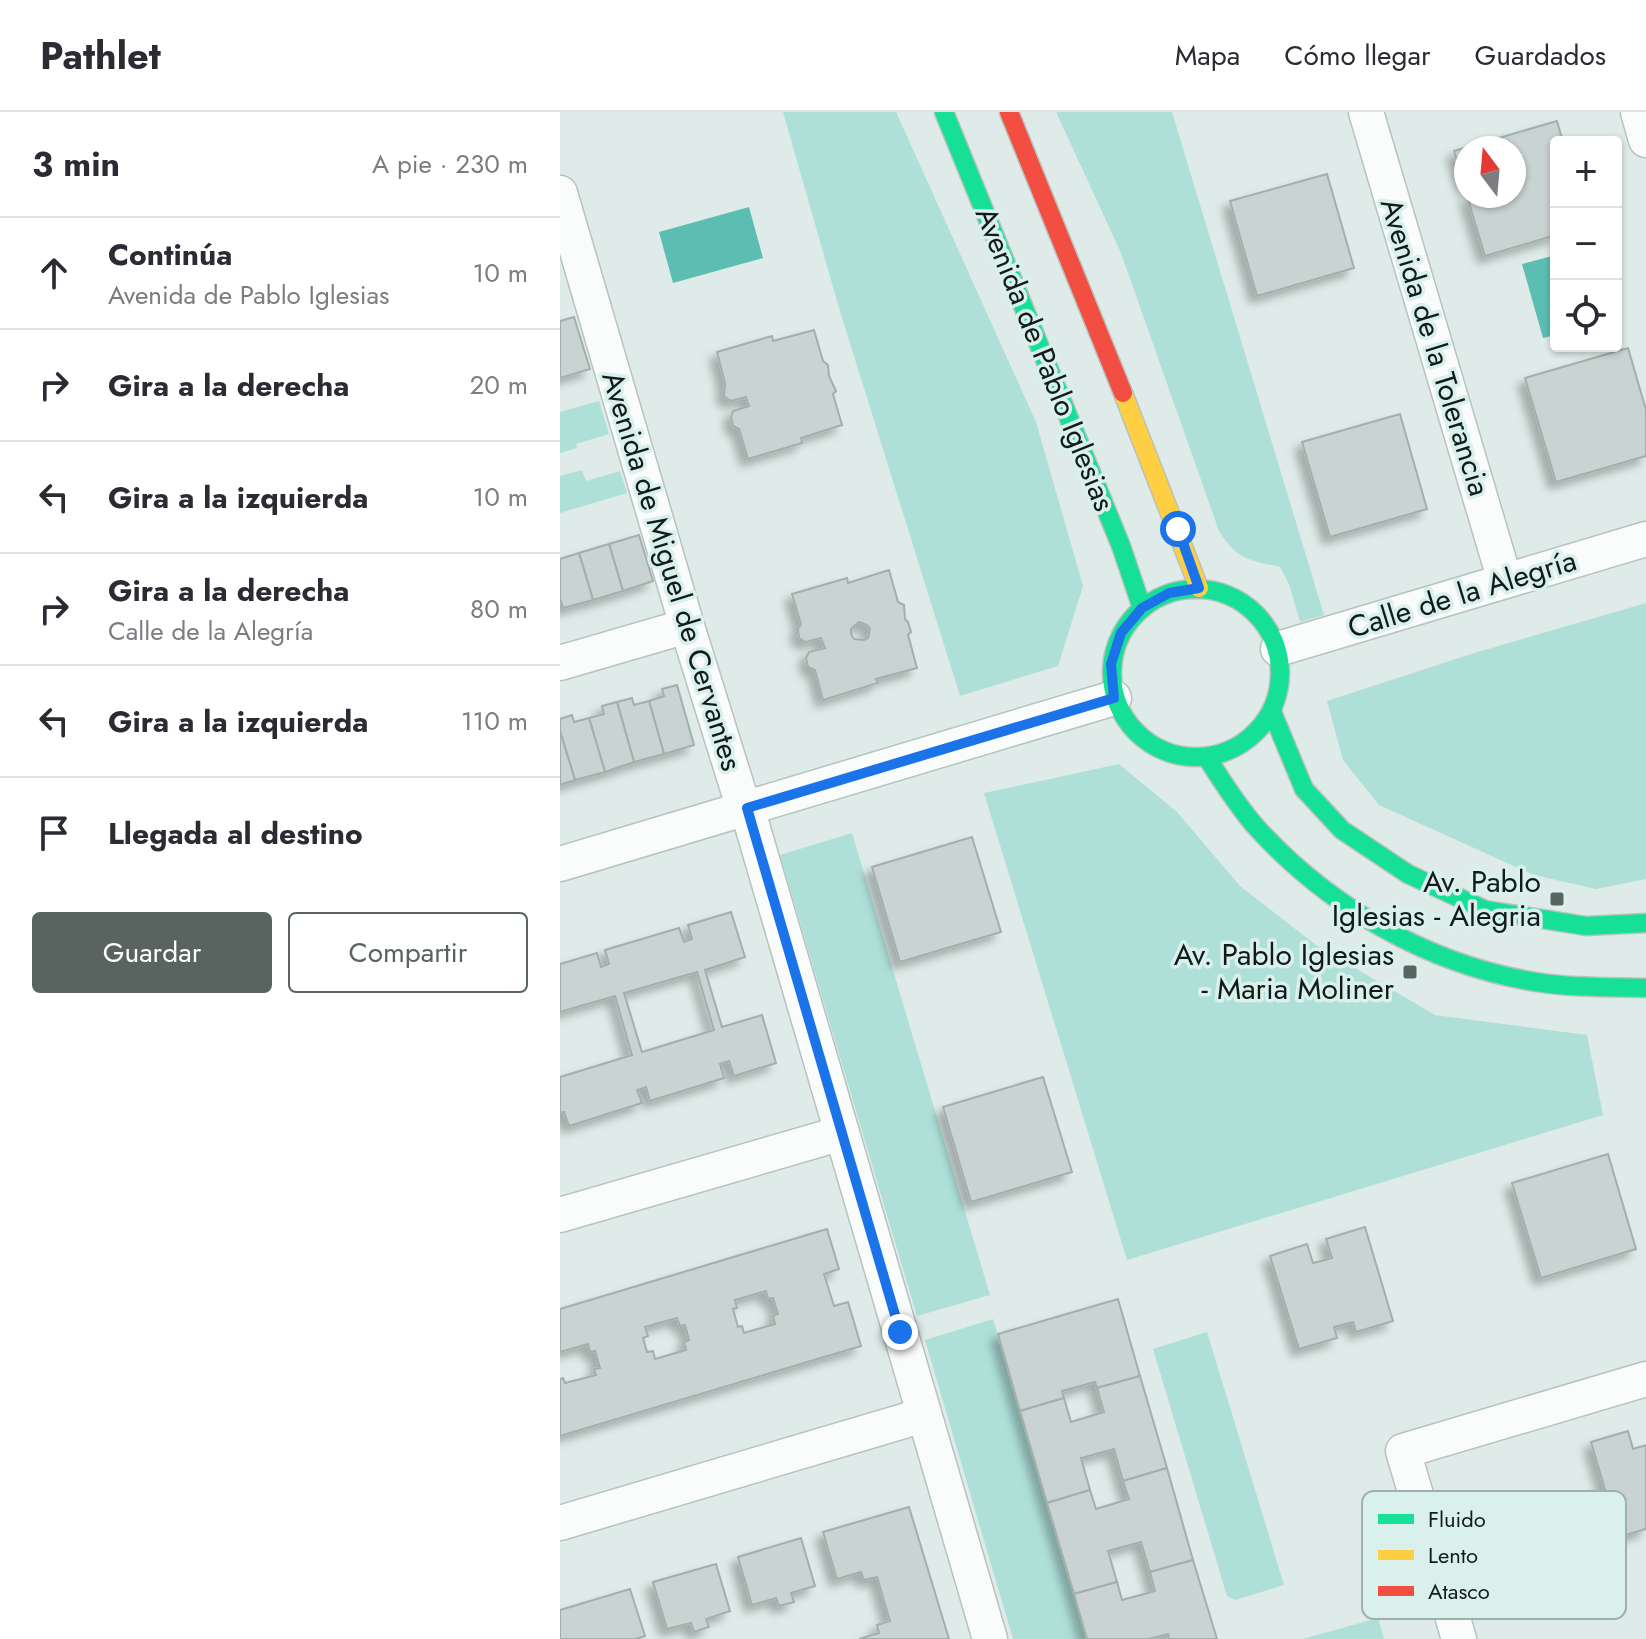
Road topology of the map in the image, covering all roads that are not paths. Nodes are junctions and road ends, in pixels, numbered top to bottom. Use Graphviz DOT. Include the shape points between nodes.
graph roads {
  1 [pos="944,112"];
  2 [pos="1009,112"];
  3 [pos="1366,112"];
  4 [pos="1638,112"];
  5 [pos="1646,140"];
  6 [pos="560,193"];
  7 [pos="570,261"];
  8 [pos="1646,539"];
  9 [pos="1505,581"];
  10 [pos="1199,588"];
  11 [pos="1142,608"];
  12 [pos="687,626"];
  13 [pos="1278,649"];
  14 [pos="560,663"];
  15 [pos="1114,698"];
  16 [pos="1272,712"];
  17 [pos="1207,758"];
  18 [pos="747,808"];
  19 [pos="560,864"];
  20 [pos="1646,923"];
  21 [pos="1646,988"];
  22 [pos="842,1133"];
  23 [pos="560,1215"];
  24 [pos="1646,1379"];
  25 [pos="924,1415"];
  26 [pos="1415,1491"];
  27 [pos="560,1523"];
  28 [pos="1453,1619"];
  29 [pos="990,1639"];
  30 [pos="1459,1639"];
  1 -- 11 [label="main road, Avenida de Pablo Iglesias"];
  2 -- 10 [label="main road, Avenida de Pablo Iglesias"];
  3 -- 9 [label="street, Avenida de la Tolerancia"];
  4 -- 5 [label="street"];
  6 -- 7 [label="street, Avenida de Miguel de Cervantes"];
  7 -- 12 [label="street, Avenida de Miguel de Cervantes"];
  8 -- 9 [label="street, Calle de la Alegría"];
  9 -- 13 [label="street, Calle de la Alegría"];
  10 -- 11 [label="main road" via="1169,593"];
  10 -- 13 [label="main road" via="1234,597 1263,619"];
  11 -- 15 [label="main road" via="1121,633 1111,664"];
  12 -- 14 [label="street"];
  12 -- 18 [label="street, Avenida de Miguel de Cervantes"];
  13 -- 16 [label="main road" via="1281,683"];
  15 -- 17 [label="main road" via="1132,730 1163,752"];
  15 -- 18 [label="street"];
  16 -- 17 [label="main road" via="1245,743"];
  16 -- 20 [label="main road" via="1304,789 1342,830 1408,874 1485,910 1586,926"];
  17 -- 21 [label="main road" via="1255,826 1299,871 1375,925 1468,965 1533,982"];
  18 -- 19 [label="street"];
  18 -- 22 [label="street, Avenida de Miguel de Cervantes"];
  22 -- 23 [label="street"];
  22 -- 25 [label="street, Avenida de Miguel de Cervantes"];
  24 -- 26 [label="street" via="1403,1451"];
  25 -- 27 [label="street"];
  25 -- 29 [label="street, Avenida de Miguel de Cervantes"];
  28 -- 30 [label="street"];
}
